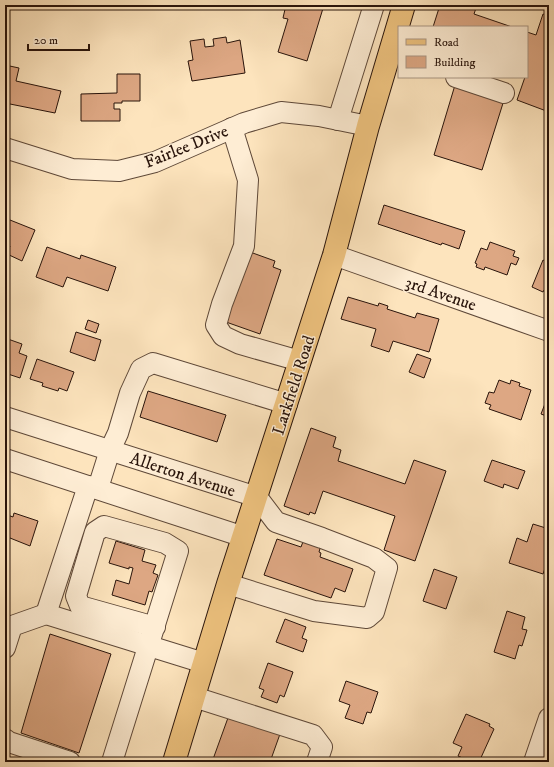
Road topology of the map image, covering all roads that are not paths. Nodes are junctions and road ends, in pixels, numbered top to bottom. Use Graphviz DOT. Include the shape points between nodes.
graph roads {
  1 [pos="374,5"];
  2 [pos="404,5"];
  3 [pos="400,26"];
  4 [pos="398,36"];
  5 [pos="394,57"];
  6 [pos="459,78"];
  7 [pos="504,93"];
  8 [pos="338,120"];
  9 [pos="368,126"];
  10 [pos="232,128"];
  11 [pos="5,148"];
  12 [pos="334,255"];
  13 [pos="549,331"];
  14 [pos="300,361"];
  15 [pos="286,404"];
  16 [pos="5,417"];
  17 [pos="110,450"];
  18 [pos="5,459"];
  19 [pos="93,487"];
  20 [pos="257,497"];
  21 [pos="244,537"];
  22 [pos="228,584"];
  23 [pos="46,614"];
  24 [pos="8,625"];
  25 [pos="152,637"];
  26 [pos="5,648"];
  27 [pos="204,664"];
  28 [pos="194,697"];
  29 [pos="549,718"];
  30 [pos="5,739"];
  31 [pos="70,762"];
  32 [pos="112,762"];
  33 [pos="174,762"];
  34 [pos="317,762"];
  35 [pos="534,762"];
  1 -- 8 [label="street"];
  2 -- 3 [label="main road, Larkfield Road"];
  4 -- 5 [label="main road, Larkfield Road"];
  5 -- 9 [label="main road, Larkfield Road"];
  6 -- 7 [label="street"];
  8 -- 9 [label="street, Fairlee Drive"];
  8 -- 10 [label="street, Fairlee Drive" via="281,112"];
  9 -- 12 [label="main road, Larkfield Road"];
  10 -- 11 [label="street, Fairlee Drive" via="155,162 119,171 72,169"];
  10 -- 14 [label="street" via="248,180 244,246 216,325 223,336 240,344"];
  12 -- 13 [label="street, 3rd Avenue"];
  12 -- 14 [label="main road, Larkfield Road"];
  14 -- 15 [label="main road, Larkfield Road"];
  15 -- 17 [label="street" via="153,363 141,369"];
  15 -- 20 [label="main road, Larkfield Road"];
  16 -- 17 [label="street, Allerton Avenue"];
  17 -- 19 [label="street, Allerton Avenue"];
  17 -- 20 [label="street, Allerton Avenue"];
  18 -- 19 [label="street"];
  19 -- 21 [label="street"];
  19 -- 23 [label="street, Allerton Avenue"];
  20 -- 21 [label="main road, Larkfield Road"];
  20 -- 22 [label="street" via="276,522 374,558 387,568 374,612 367,618 314,611"];
  21 -- 22 [label="main road, Larkfield Road"];
  22 -- 27 [label="main road, Larkfield Road"];
  23 -- 24 [label="street"];
  23 -- 25 [label="street"];
  24 -- 26 [label="street"];
  25 -- 25 [label="street" via="178,552 165,543 104,526 95,532 76,596 80,606"];
  25 -- 27 [label="street"];
  25 -- 32 [label="street"];
  27 -- 28 [label="main road, Larkfield Road"];
  28 -- 33 [label="main road, Larkfield Road"];
  28 -- 34 [label="street" via="313,735 322,747"];
  29 -- 35 [label="street"];
  30 -- 31 [label="street"];
}
